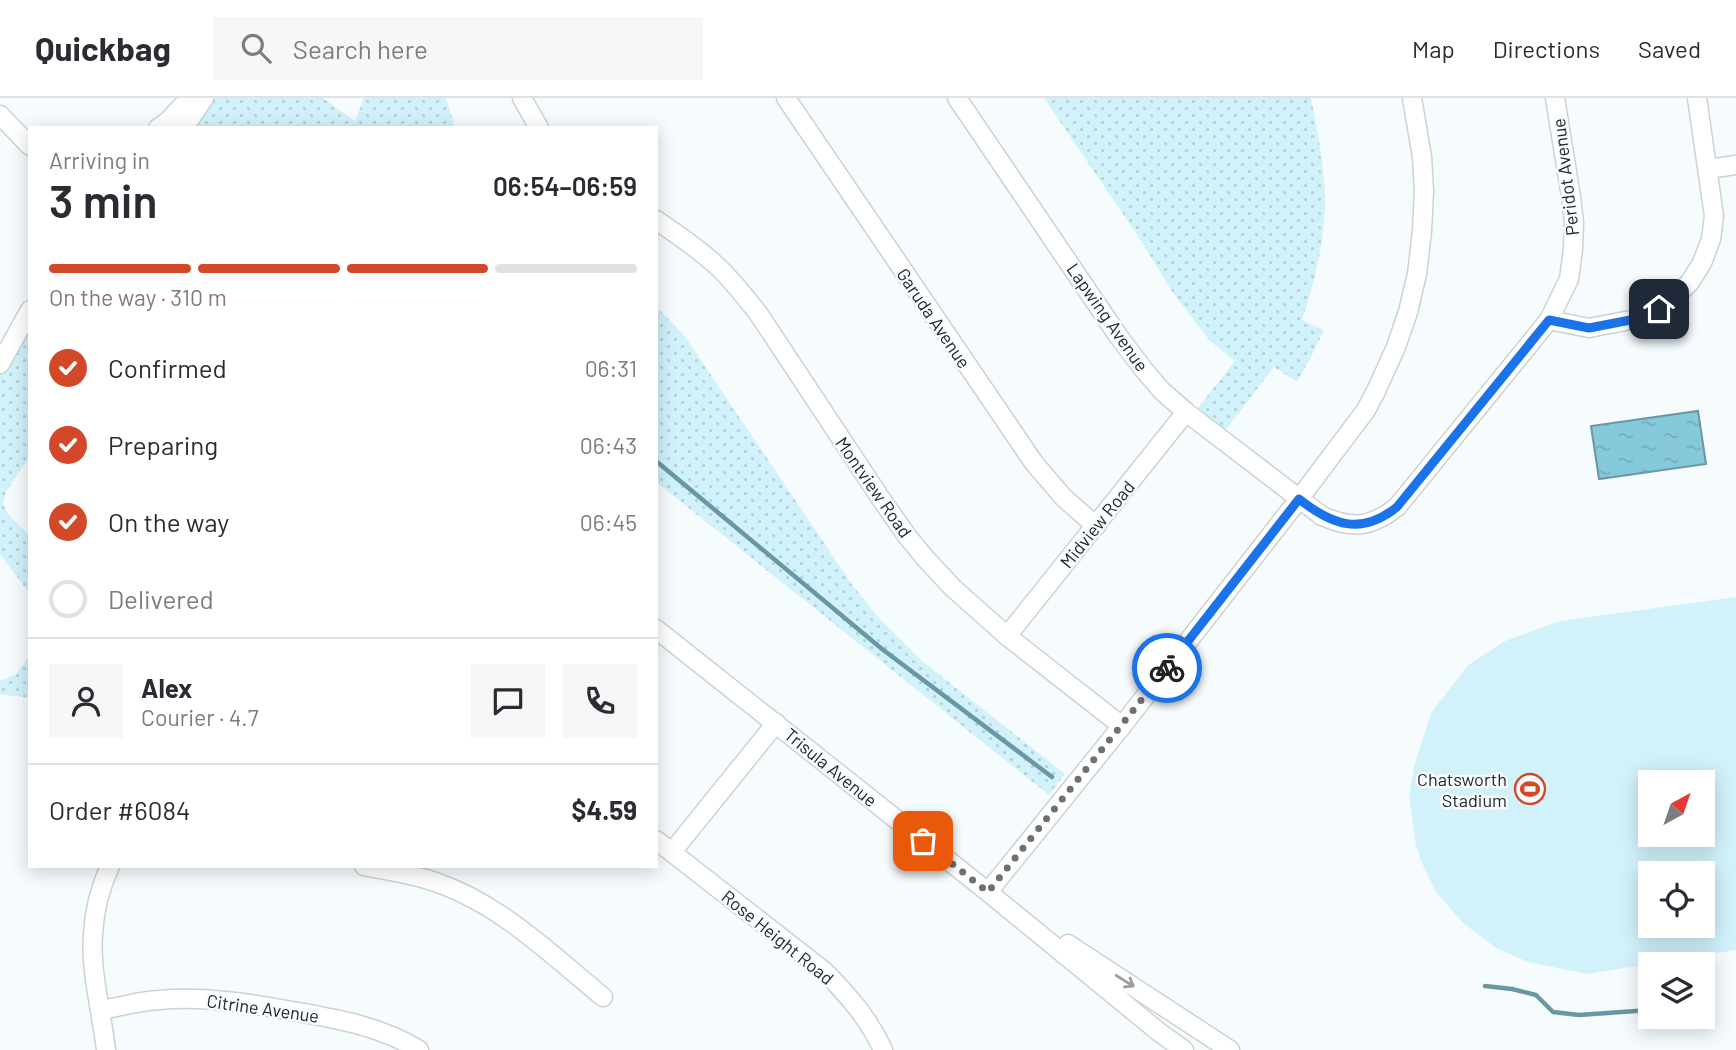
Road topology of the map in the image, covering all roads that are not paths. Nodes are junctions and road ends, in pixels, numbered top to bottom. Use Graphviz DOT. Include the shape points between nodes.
graph roads {
  1 [pos="190,98"];
  2 [pos="204,98"];
  3 [pos="522,98"];
  4 [pos="786,98"];
  5 [pos="957,98"];
  6 [pos="1412,98"];
  7 [pos="1555,98"];
  8 [pos="1697,98"];
  9 [pos="0,108"];
  10 [pos="0,115"];
  11 [pos="161,126"];
  12 [pos="185,126"];
  13 [pos="538,126"];
  14 [pos="28,127"];
  15 [pos="28,144"];
  16 [pos="1736,165"];
  17 [pos="1709,169"];
  18 [pos="658,221"];
  19 [pos="28,314"];
  20 [pos="1549,320"];
  21 [pos="28,327"];
  22 [pos="4,357"];
  23 [pos="1186,412"];
  24 [pos="1299,499"];
  25 [pos="1096,526"];
  26 [pos="658,631"];
  27 [pos="1007,636"];
  28 [pos="776,723"];
  29 [pos="1122,726"];
  30 [pos="658,842"];
  31 [pos="672,852"];
  32 [pos="109,868"];
  33 [pos="375,868"];
  34 [pos="988,892"];
  35 [pos="1005,906"];
  36 [pos="603,997"];
  37 [pos="100,1010"];
  38 [pos="106,1050"];
  39 [pos="419,1050"];
  40 [pos="883,1050"];
  41 [pos="1184,1050"];
  42 [pos="1230,1050"];
  1 -- 11 [label="street"];
  2 -- 12 [label="street"];
  3 -- 13 [label="street"];
  4 -- 25 [label="street, Garuda Avenue" via="1027,453"];
  5 -- 23 [label="street, Lapwing Avenue" via="1119,337 1162,391"];
  6 -- 24 [label="street" via="1424,191 1417,274 1408,312 1386,373 1366,410"];
  7 -- 20 [label="street, Peridot Avenue" via="1574,223 1569,279"];
  8 -- 17 [label="street"];
  9 -- 14 [label="street"];
  10 -- 15 [label="street"];
  16 -- 17 [label="street"];
  17 -- 20 [label="street" via="1714,215 1711,239 1690,282 1671,301 1646,317 1589,328"];
  18 -- 27 [label="street, Montview Road" via="703,253 737,286 907,536 953,588"];
  19 -- 22 [label="street"];
  20 -- 24 [label="street, Peridot Avenue" via="1387,516 1341,524"];
  21 -- 22 [label="street"];
  23 -- 24 [label="street, Lapwing Avenue"];
  23 -- 25 [label="street, Midview Road"];
  24 -- 29 [label="street"];
  25 -- 27 [label="street, Midview Road"];
  26 -- 28 [label="street, Trisula Avenue"];
  27 -- 29 [label="street, Montview Road"];
  28 -- 31 [label="street"];
  28 -- 34 [label="street, Trisula Avenue"];
  29 -- 34 [label="street"];
  30 -- 31 [label="street, Rose Height Road"];
  31 -- 40 [label="street, Rose Height Road" via="824,971 863,1014"];
  32 -- 37 [label="street" via="99,893 92,938"];
  33 -- 36 [label="street" via="431,881 480,902"];
  34 -- 35 [label="street, Trisula Avenue"];
  35 -- 41 [label="street, Trisula Avenue"];
  35 -- 42 [label="street, Trisula Avenue, one-way"];
  37 -- 38 [label="street"];
  37 -- 39 [label="street, Citrine Avenue" via="157,1000 236,1003 365,1026"];
}
